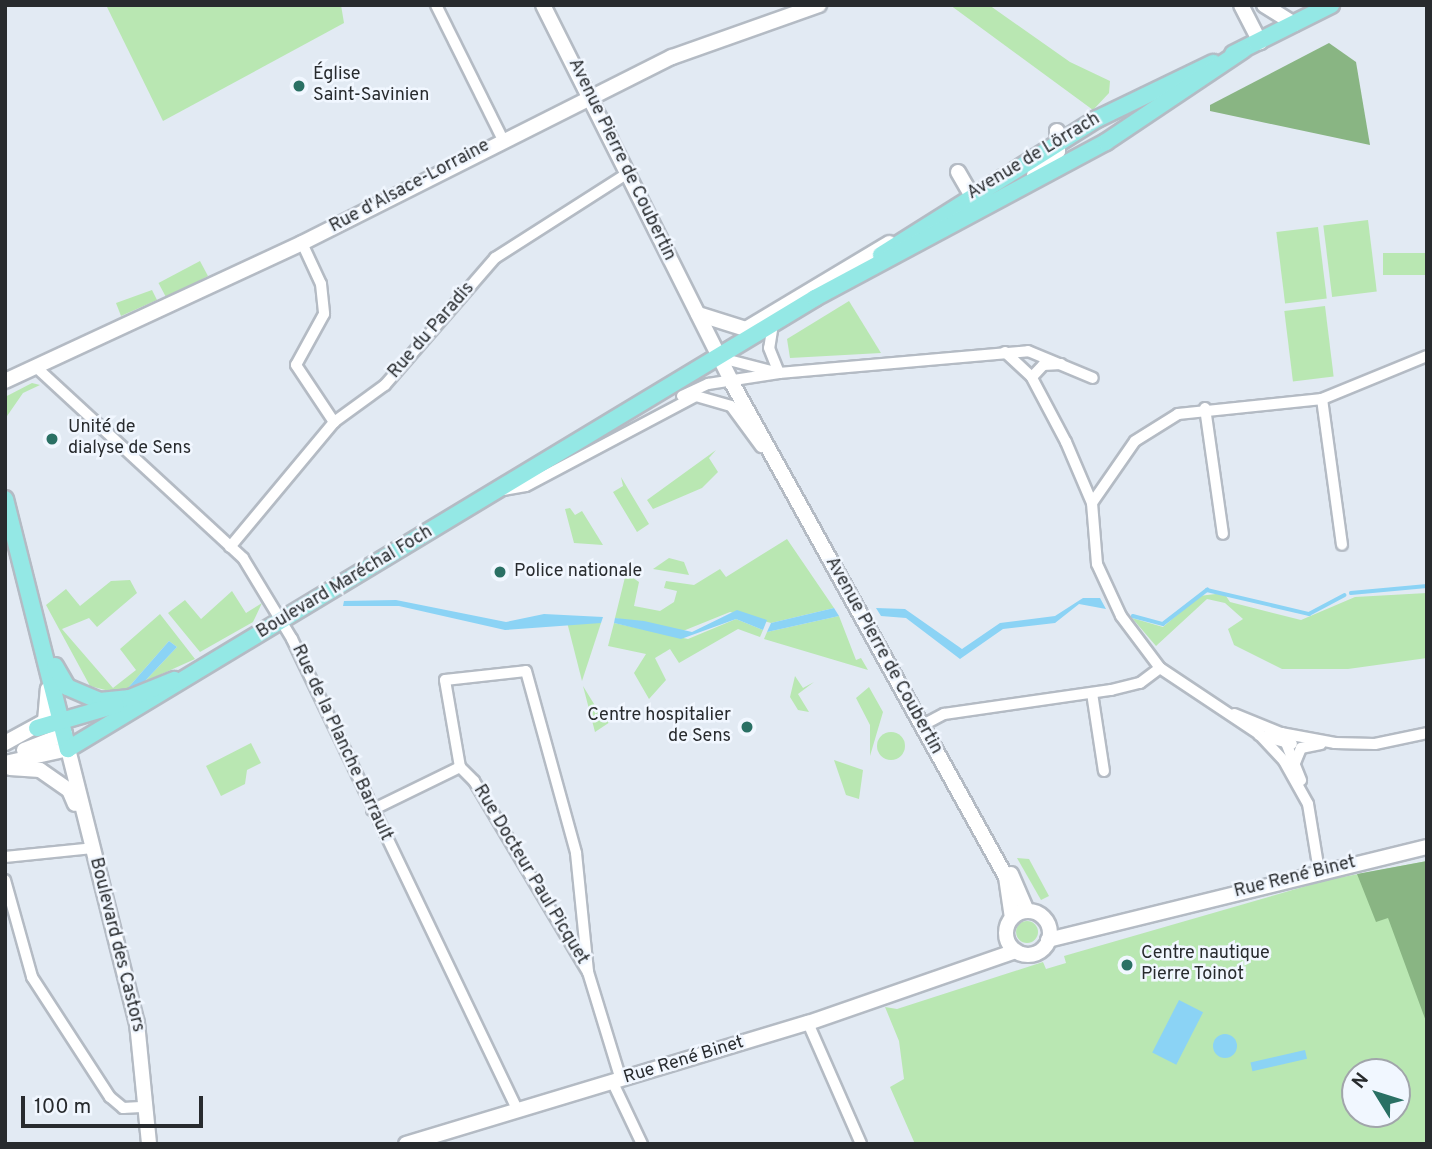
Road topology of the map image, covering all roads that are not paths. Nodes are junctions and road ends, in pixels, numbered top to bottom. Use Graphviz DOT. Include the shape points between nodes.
graph roads {
  1 [pos="436,5"];
  2 [pos="543,5"];
  3 [pos="819,5"];
  4 [pos="1241,5"];
  5 [pos="1264,5"];
  6 [pos="1326,7"];
  7 [pos="1295,23"];
  8 [pos="1260,42"];
  9 [pos="1243,50"];
  10 [pos="590,96"];
  11 [pos="1058,136"];
  12 [pos="502,138"];
  13 [pos="958,172"];
  14 [pos="628,173"];
  15 [pos="968,196"];
  16 [pos="990,207"];
  17 [pos="302,243"];
  18 [pos="838,285"];
  19 [pos="698,314"];
  20 [pos="773,323"];
  21 [pos="1005,352"];
  22 [pos="1427,356"];
  23 [pos="721,358"];
  24 [pos="1063,364"];
  25 [pos="37,368"];
  26 [pos="779,373"];
  27 [pos="1032,377"];
  28 [pos="1093,378"];
  29 [pos="5,381"];
  30 [pos="732,383"];
  31 [pos="714,399"];
  32 [pos="1322,399"];
  33 [pos="1205,408"];
  34 [pos="621,421"];
  35 [pos="334,422"];
  36 [pos="788,488"];
  37 [pos="501,490"];
  38 [pos="5,499"];
  39 [pos="1092,503"];
  40 [pos="1223,534"];
  41 [pos="1342,545"];
  42 [pos="230,547"];
  43 [pos="30,609"];
  44 [pos="281,620"];
  45 [pos="239,648"];
  46 [pos="1160,668"];
  47 [pos="191,680"];
  48 [pos="1092,693"];
  49 [pos="1211,705"];
  50 [pos="923,725"];
  51 [pos="37,728"];
  52 [pos="1427,733"];
  53 [pos="1259,734"];
  54 [pos="65,735"];
  55 [pos="1285,738"];
  56 [pos="5,743"];
  57 [pos="1335,743"];
  58 [pos="1308,745"];
  59 [pos="5,755"];
  60 [pos="1284,761"];
  61 [pos="5,763"];
  62 [pos="1295,766"];
  63 [pos="460,767"];
  64 [pos="5,769"];
  65 [pos="1104,771"];
  66 [pos="957,787"];
  67 [pos="1308,804"];
  68 [pos="372,810"];
  69 [pos="1427,847"];
  70 [pos="90,848"];
  71 [pos="5,857"];
  72 [pos="1319,871"];
  73 [pos="5,880"];
  74 [pos="1027,911"];
  75 [pos="1012,918"];
  76 [pos="1049,934"];
  77 [pos="1007,939"];
  78 [pos="1016,951"];
  79 [pos="588,972"];
  80 [pos="960,972"];
  81 [pos="808,1023"];
  82 [pos="617,1082"];
  83 [pos="145,1107"];
  84 [pos="517,1109"];
  85 [pos="149,1144"];
  86 [pos="406,1144"];
  87 [pos="642,1144"];
  88 [pos="861,1144"];
  1 -- 12 [label="street"];
  2 -- 10 [label="street, Avenue Pierre de Coubertin"];
  3 -- 10 [label="street, Rue d'Alsace-Lorraine" via="671,57"];
  4 -- 8 [label="street"];
  5 -- 7 [label="street"];
  6 -- 7 [label="main road, Avenue de Lörrach"];
  7 -- 8 [label="main road, Avenue de Lörrach"];
  8 -- 9 [label="main road, Avenue de Lörrach"];
  9 -- 11 [label="main road, Avenue de Lörrach"];
  9 -- 16 [label="main road, Avenue de Lörrach"];
  10 -- 12 [label="street, Rue d'Alsace-Lorraine"];
  10 -- 14 [label="street, Avenue Pierre de Coubertin"];
  11 -- 15 [label="main road, Avenue de Lörrach"];
  11 -- 16 [label="street" via="1046,168"];
  12 -- 17 [label="street, Rue d'Alsace-Lorraine"];
  13 -- 15 [label="street"];
  14 -- 19 [label="street, Avenue Pierre de Coubertin"];
  14 -- 35 [label="street, Rue du Paradis" via="495,258 385,385"];
  15 -- 16 [label="street"];
  15 -- 18 [label="main road, Avenue de Lörrach"];
  15 -- 19 [label="street" via="746,329"];
  16 -- 18 [label="main road, Avenue de Lörrach"];
  17 -- 25 [label="street, Rue d'Alsace-Lorraine"];
  17 -- 35 [label="street" via="321,284 324,314 296,365"];
  18 -- 20 [label="main road, Avenue de Lörrach"];
  19 -- 23 [label="street, Avenue Pierre de Coubertin"];
  20 -- 23 [label="main road, Avenue de Lörrach"];
  20 -- 26 [label="street" via="769,348"];
  21 -- 24 [label="street" via="1028,351"];
  21 -- 26 [label="street"];
  21 -- 27 [label="street"];
  22 -- 32 [label="street"];
  23 -- 26 [label="street"];
  23 -- 30 [label="street, Avenue Pierre de Coubertin"];
  23 -- 34 [label="main road, Boulevard Maréchal Foch"];
  24 -- 27 [label="street" via="1043,365"];
  24 -- 28 [label="street"];
  25 -- 29 [label="street, Rue d'Alsace-Lorraine"];
  25 -- 42 [label="street, Rue de la Planche Barrault"];
  26 -- 30 [label="street, Boulevard Maréchal Foch"];
  27 -- 39 [label="street"];
  30 -- 34 [label="street, Boulevard Maréchal Foch" via="705,385 641,418"];
  30 -- 36 [label="street, Avenue Pierre de Coubertin"];
  31 -- 36 [label="street, Avenue Pierre de Coubertin" via="736,410"];
  31 -- 37 [label="street, Boulevard Maréchal Foch" via="690,397 526,486"];
  32 -- 33 [label="street"];
  32 -- 41 [label="street"];
  33 -- 39 [label="street" via="1161,422 1116,461"];
  33 -- 40 [label="street"];
  34 -- 37 [label="main road, Boulevard Maréchal Foch"];
  35 -- 42 [label="street, Rue du Paradis"];
  36 -- 50 [label="street, Avenue Pierre de Coubertin"];
  37 -- 44 [label="main road, Boulevard Maréchal Foch"];
  38 -- 43 [label="main road"];
  39 -- 46 [label="street" via="1093,544 1108,594"];
  42 -- 44 [label="street, Rue de la Planche Barrault"];
  43 -- 45 [label="main road" via="67,687 100,701 150,691"];
  43 -- 51 [label="street" via="49,704"];
  43 -- 54 [label="main road"];
  44 -- 45 [label="main road, Boulevard Maréchal Foch"];
  44 -- 68 [label="street, Rue de la Planche Barrault"];
  45 -- 47 [label="main road, Boulevard Maréchal Foch"];
  46 -- 48 [label="street" via="1140,683"];
  46 -- 49 [label="street"];
  47 -- 54 [label="main road, Boulevard Maréchal Foch"];
  47 -- 54 [label="main road, Boulevard Maréchal Foch" via="169,694"];
  48 -- 50 [label="street" via="944,714"];
  48 -- 65 [label="street"];
  49 -- 53 [label="street"];
  49 -- 55 [label="street"];
  50 -- 66 [label="street, Avenue Pierre de Coubertin"];
  51 -- 54 [label="main road, Boulevard Maréchal Foch"];
  51 -- 56 [label="street, Boulevard Maréchal Foch"];
  52 -- 57 [label="street" via="1375,744"];
  53 -- 55 [label="street"];
  53 -- 60 [label="street"];
  54 -- 59 [label="street"];
  54 -- 61 [label="street, Boulevard Maréchal Foch"];
  54 -- 70 [label="street, Boulevard des Castors"];
  55 -- 57 [label="street"];
  55 -- 58 [label="street"];
  55 -- 60 [label="street"];
  55 -- 62 [label="street"];
  57 -- 58 [label="street"];
  58 -- 62 [label="street" via="1298,752"];
  60 -- 67 [label="street"];
  62 -- 67 [label="street"];
  63 -- 68 [label="street, Rue Docteur Paul Picquet"];
  63 -- 79 [label="street, Rue Docteur Paul Picquet"];
  63 -- 79 [label="street" via="445,680 526,671 576,853"];
  64 -- 70 [label="street" via="37,769 69,790"];
  66 -- 74 [label="street, Avenue Pierre de Coubertin" via="972,803"];
  66 -- 75 [label="street, Avenue Pierre de Coubertin" via="1006,877"];
  67 -- 72 [label="street"];
  68 -- 84 [label="street, Rue de la Planche Barrault"];
  69 -- 72 [label="street, Rue René Binet"];
  70 -- 71 [label="street"];
  70 -- 83 [label="street, Boulevard des Castors" via="137,1023"];
  72 -- 76 [label="street, Rue René Binet" via="1163,911"];
  73 -- 83 [label="street" via="32,976 110,1097 123,1108"];
  74 -- 75 [label="street"];
  74 -- 76 [label="street" via="1044,917"];
  75 -- 77 [label="street"];
  76 -- 78 [label="street" via="1032,954"];
  77 -- 78 [label="street"];
  77 -- 80 [label="street, Rue René Binet"];
  78 -- 80 [label="street, Rue René Binet"];
  79 -- 82 [label="street, Rue Docteur Paul Picquet"];
  80 -- 81 [label="street, Rue René Binet"];
  81 -- 82 [label="street, Rue René Binet"];
  81 -- 88 [label="street"];
  82 -- 84 [label="street, Rue René Binet"];
  82 -- 87 [label="street, Rue Docteur Paul Picquet"];
  83 -- 85 [label="street, Boulevard des Castors"];
  84 -- 86 [label="street, Rue René Binet"];
}
